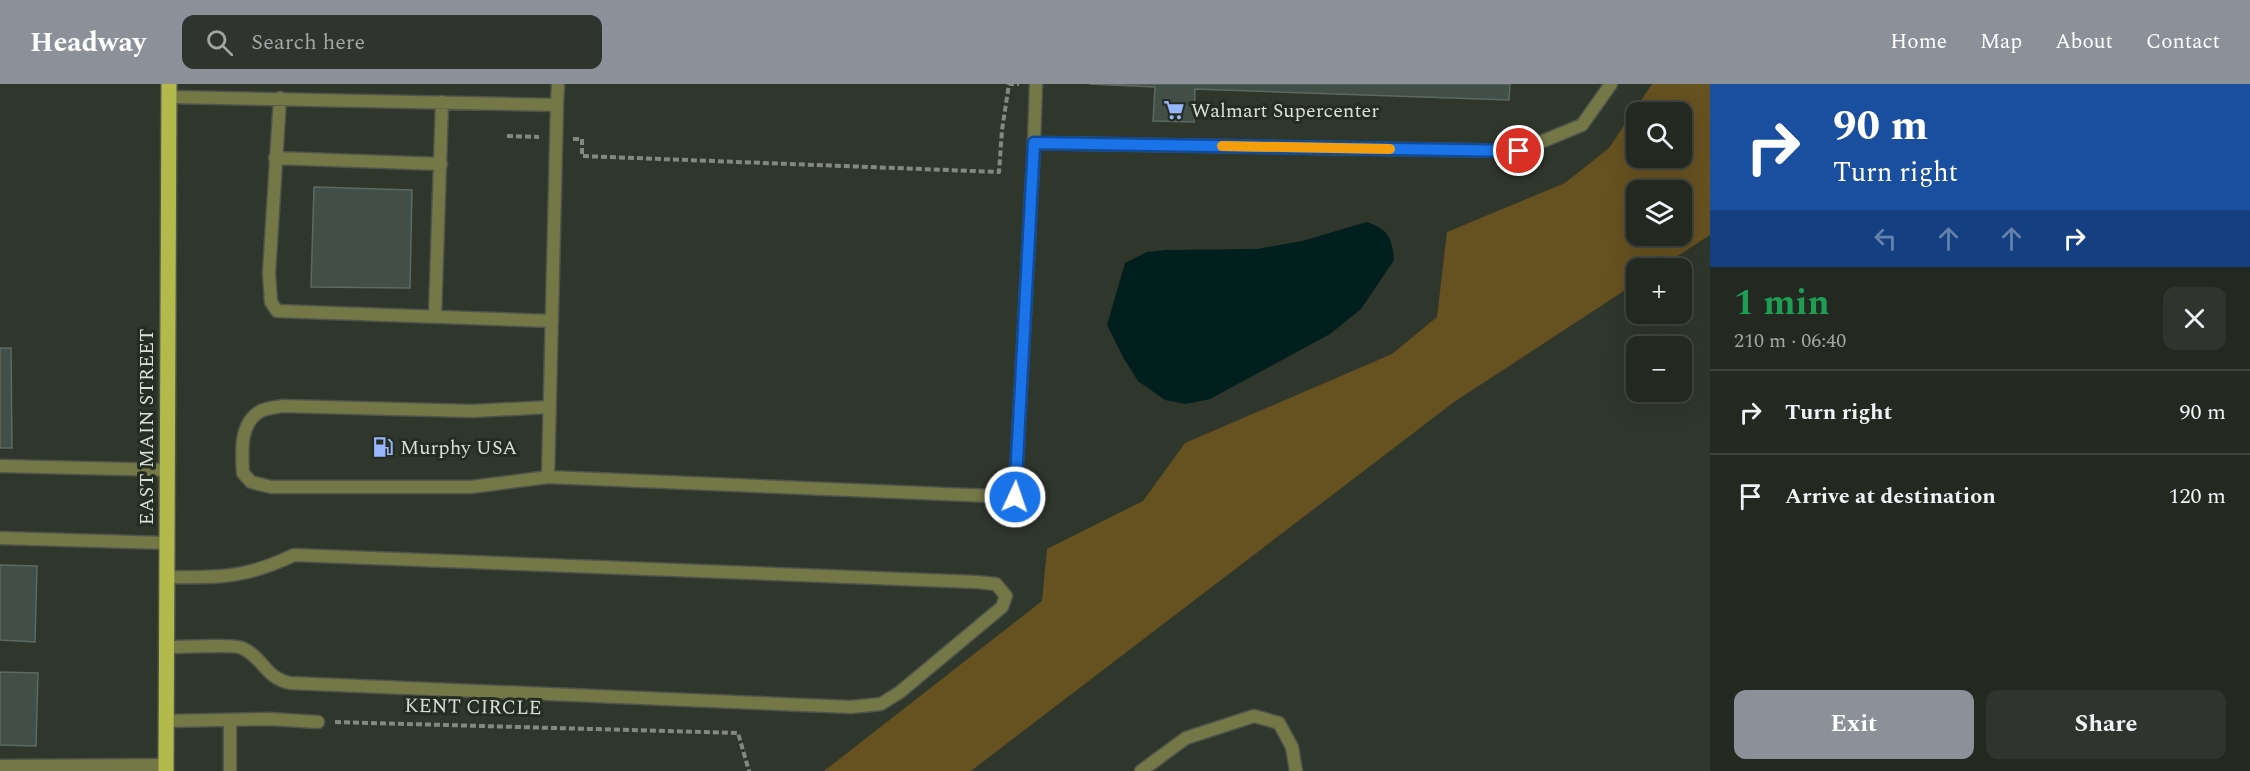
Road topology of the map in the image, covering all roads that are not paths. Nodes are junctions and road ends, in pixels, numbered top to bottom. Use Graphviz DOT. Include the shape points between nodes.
graph roads {
  1 [pos="558,84"];
  2 [pos="1036,84"];
  3 [pos="1611,84"];
  4 [pos="169,91"];
  5 [pos="280,98"];
  6 [pos="442,102"];
  7 [pos="557,105"];
  8 [pos="1034,143"];
  9 [pos="275,158"];
  10 [pos="441,164"];
  11 [pos="435,316"];
  12 [pos="552,321"];
  13 [pos="550,407"];
  14 [pos="0,466"];
  15 [pos="167,470"];
  16 [pos="548,477"];
  17 [pos="0,538"];
  18 [pos="167,543"];
  19 [pos="167,577"];
  20 [pos="166,647"];
  21 [pos="230,720"];
  22 [pos="166,721"];
  23 [pos="318,722"];
  24 [pos="0,766"];
  25 [pos="166,768"];
  26 [pos="230,771"];
  27 [pos="1141,771"];
  28 [pos="1296,771"];
  1 -- 7 [label="lane"];
  2 -- 8 [label="lane"];
  3 -- 8 [label="lane" via="1582,125 1519,151"];
  4 -- 5 [label="lane"];
  4 -- 15 [label="main road, EAST MAIN STREET"];
  5 -- 6 [label="lane"];
  5 -- 9 [label="lane"];
  6 -- 7 [label="lane"];
  6 -- 10 [label="lane"];
  7 -- 12 [label="lane"];
  8 -- 16 [label="lane" via="1015,497"];
  9 -- 10 [label="lane"];
  9 -- 11 [label="lane" via="269,273 271,303 277,311"];
  10 -- 11 [label="lane"];
  11 -- 12 [label="lane"];
  12 -- 13 [label="lane"];
  13 -- 16 [label="lane"];
  13 -- 16 [label="lane" via="472,411 282,406 261,411 249,420 242,453 243,473 251,482 271,488 471,487"];
  14 -- 15 [label="lane"];
  15 -- 18 [label="main road, EAST MAIN STREET"];
  17 -- 18 [label="lane"];
  18 -- 19 [label="main road, EAST MAIN STREET"];
  19 -- 20 [label="main road, EAST MAIN STREET"];
  19 -- 20 [label="lane" via="221,578 294,555 976,582 996,584 1006,596 1002,608 900,692 881,704 851,707 290,683 269,674 240,647"];
  20 -- 22 [label="main road, EAST MAIN STREET"];
  21 -- 22 [label="lane"];
  21 -- 23 [label="lane"];
  21 -- 26 [label="lane"];
  22 -- 25 [label="main road, EAST MAIN STREET"];
  24 -- 25 [label="lane"];
  27 -- 28 [label="lane" via="1186,738 1254,716 1279,723 1292,747"];
}
